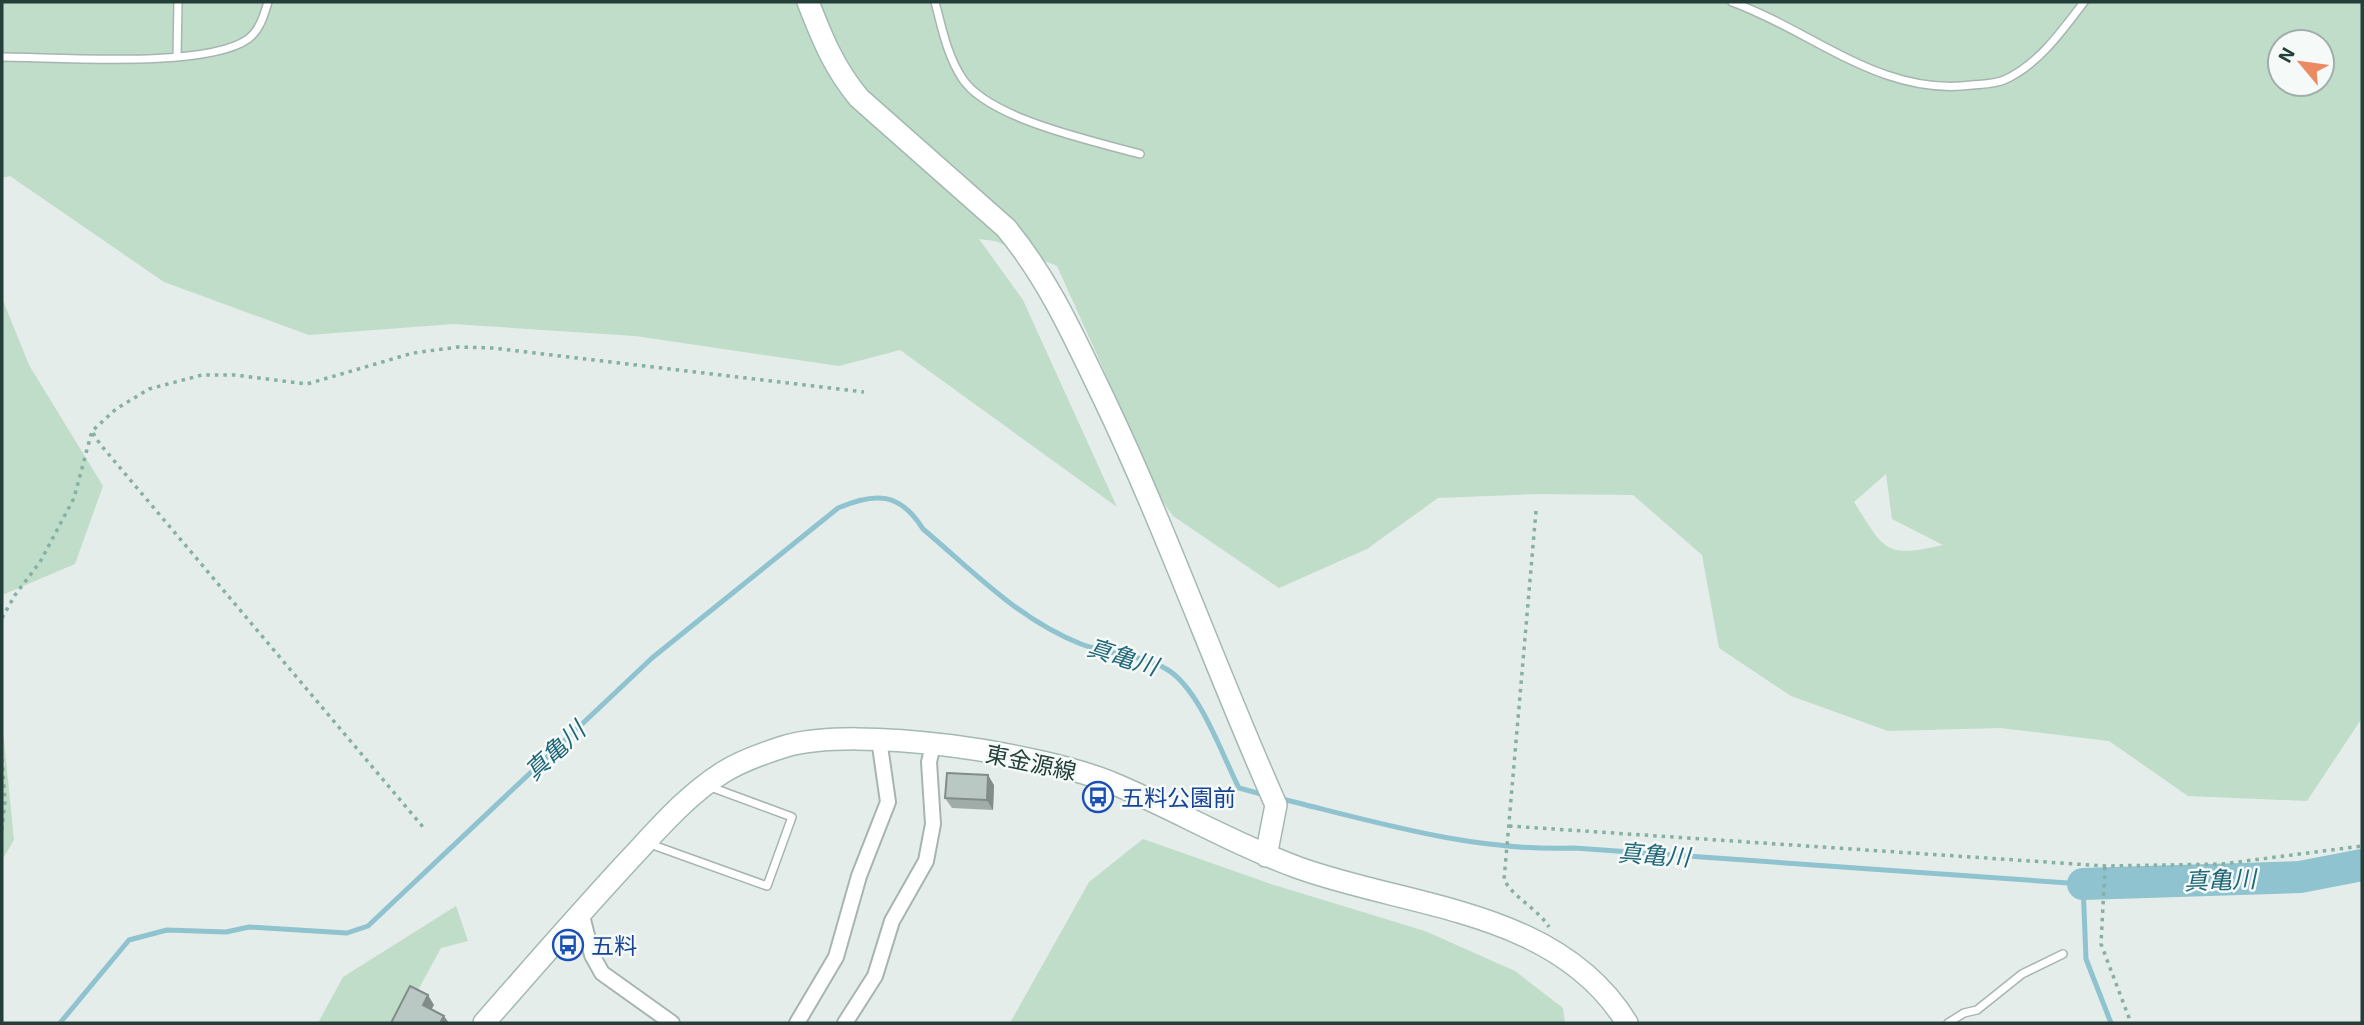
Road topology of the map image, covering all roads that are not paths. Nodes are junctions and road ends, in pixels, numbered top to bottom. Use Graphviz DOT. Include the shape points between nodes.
graph roads {
  1 [pos="178,2"];
  2 [pos="268,2"];
  3 [pos="808,2"];
  4 [pos="935,2"];
  5 [pos="1732,2"];
  6 [pos="2084,2"];
  7 [pos="2,57"];
  8 [pos="177,57"];
  9 [pos="1140,154"];
  10 [pos="878,739"];
  11 [pos="933,744"];
  12 [pos="705,785"];
  13 [pos="646,842"];
  14 [pos="1266,856"];
  15 [pos="581,912"];
  16 [pos="2063,954"];
  17 [pos="484,1023"];
  18 [pos="672,1023"];
  19 [pos="797,1023"];
  20 [pos="845,1023"];
  21 [pos="1627,1023"];
  22 [pos="1948,1023"];
  1 -- 8 [label="lane"];
  2 -- 8 [label="lane" via="264,19 248,38 227,48"];
  3 -- 14 [label="main road" via="832,63 844,80 1006,228 1059,306 1144,483 1276,805"];
  4 -- 9 [label="lane" via="947,49 964,81 986,100 1023,119"];
  5 -- 6 [label="lane" via="1875,72 1914,85 1955,87 2003,81 2055,40"];
  7 -- 8 [label="lane"];
  10 -- 11 [label="main road, 東金源線"];
  10 -- 12 [label="main road, 東金源線" via="786,746 724,771"];
  10 -- 19 [label="street" via="888,802 859,876 836,957"];
  11 -- 14 [label="main road, 東金源線" via="1072,769 1115,784"];
  11 -- 20 [label="street" via="929,762 933,824 926,860 892,921 875,976"];
  12 -- 13 [label="main road, 東金源線"];
  12 -- 13 [label="lane" via="793,817 767,887"];
  13 -- 15 [label="main road, 東金源線"];
  14 -- 21 [label="main road, 東金源線" via="1343,883 1469,913 1535,942 1588,976"];
  15 -- 17 [label="main road, 東金源線"];
  15 -- 18 [label="street" via="592,955 602,973"];
  16 -- 22 [label="lane" via="2022,974 1977,1010"];
}
